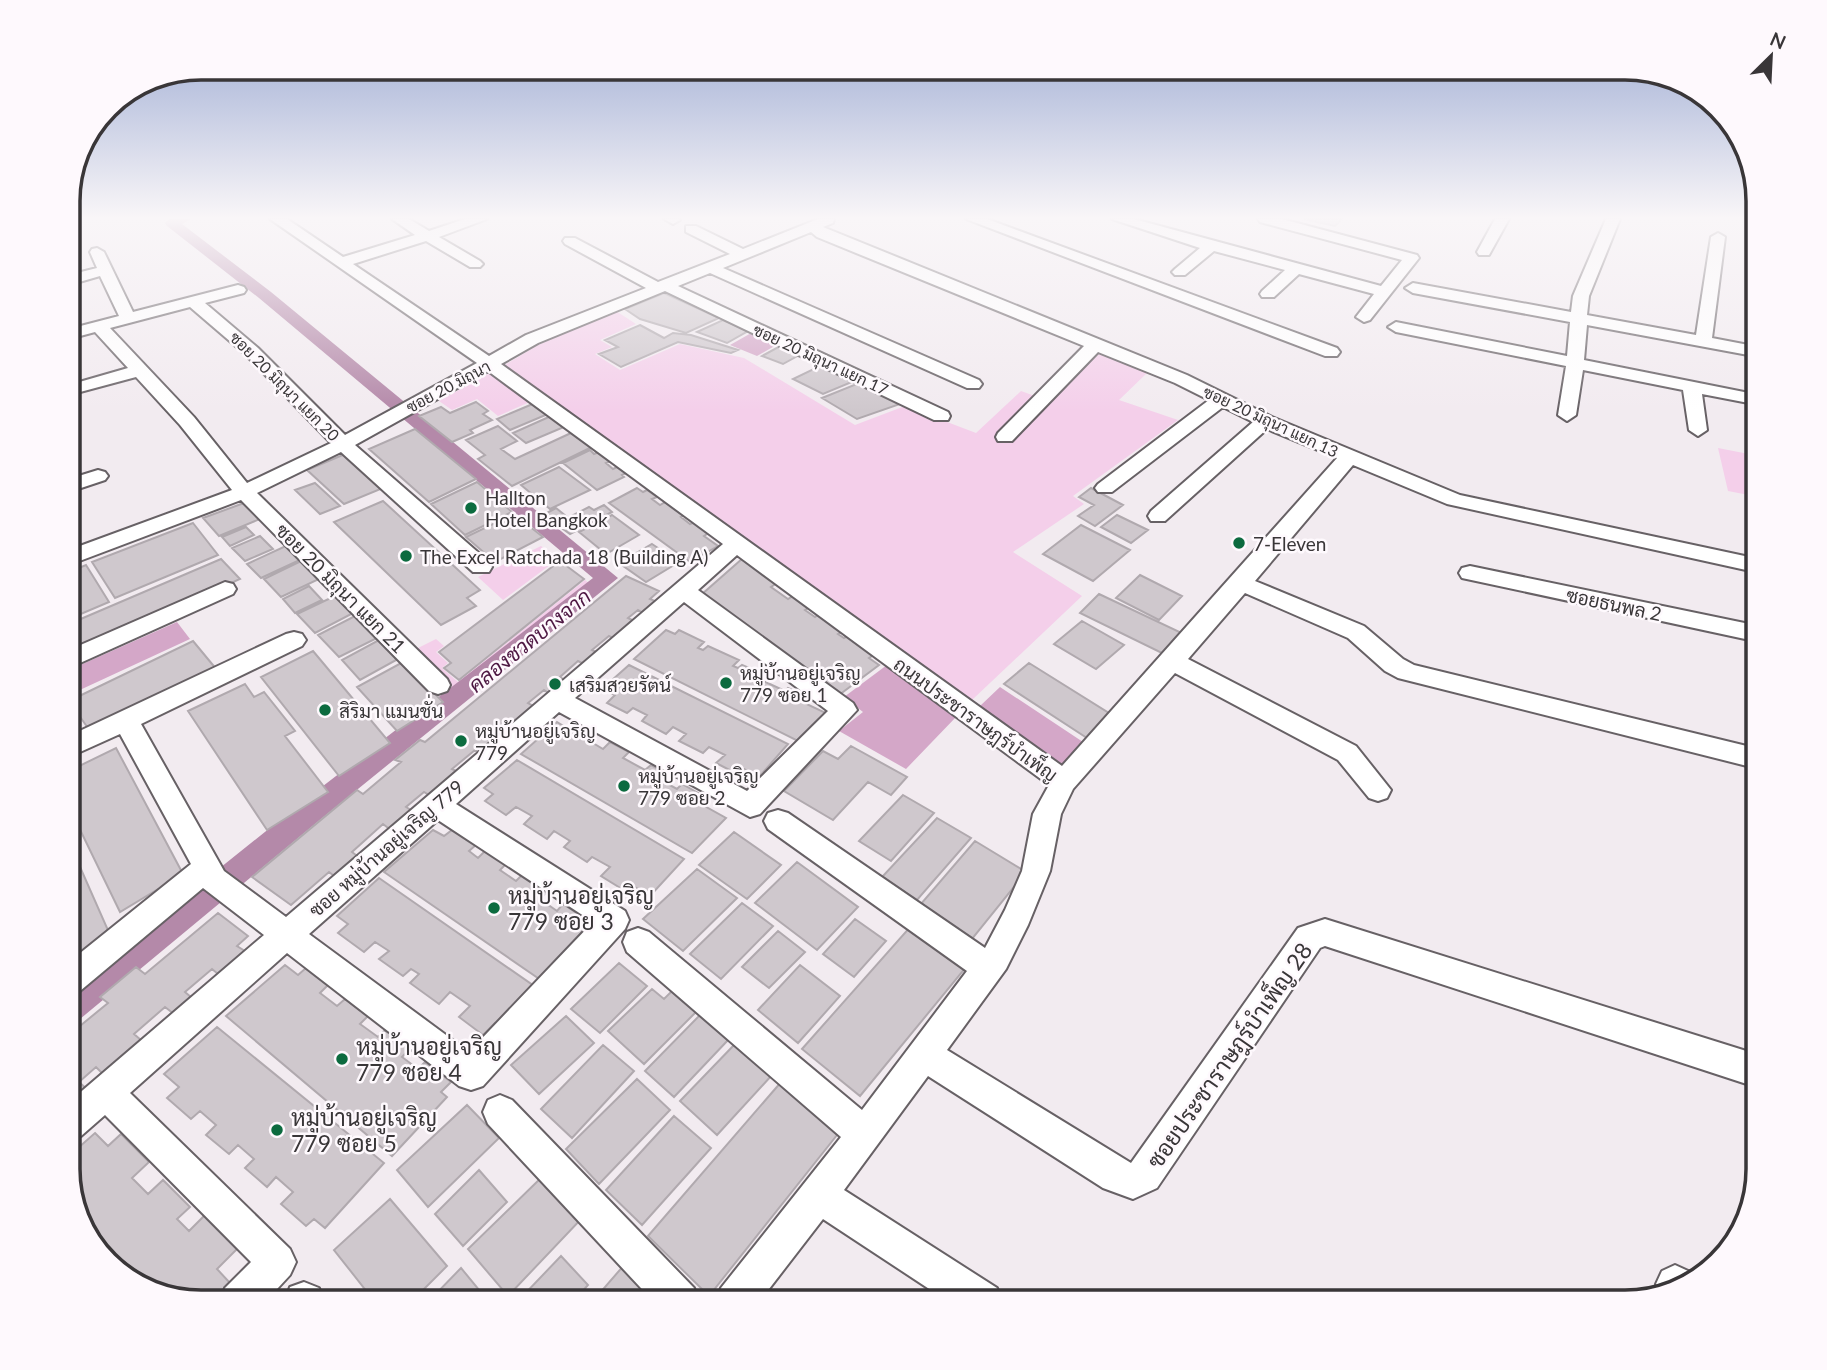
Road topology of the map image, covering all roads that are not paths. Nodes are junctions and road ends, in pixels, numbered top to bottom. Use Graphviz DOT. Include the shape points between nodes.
graph roads {
  1 [pos="111,283"];
  2 [pos="370,283"];
  3 [pos="655,283"];
  4 [pos="669,283"];
  5 [pos="745,283"];
  6 [pos="941,283"];
  7 [pos="1145,283"];
  8 [pos="1279,283"];
  9 [pos="1349,283"];
  10 [pos="1391,283"];
  11 [pos="1586,283"];
  12 [pos="1711,283"];
  13 [pos="661,286"];
  14 [pos="1413,288"];
  15 [pos="238,290"];
  16 [pos="1384,292"];
  17 [pos="1268,293"];
  18 [pos="193,302"];
  19 [pos="1364,317"];
  20 [pos="128,319"];
  21 [pos="1580,319"];
  22 [pos="99,327"];
  23 [pos="1396,327"];
  24 [pos="81,331"];
  25 [pos="1703,341"];
  26 [pos="1094,346"];
  27 [pos="1746,349"];
  28 [pos="1331,352"];
  29 [pos="1576,363"];
  30 [pos="490,364"];
  31 [pos="141,370"];
  32 [pos="973,384"];
  33 [pos="81,387"];
  34 [pos="1692,387"];
  35 [pos="1746,397"];
  36 [pos="1222,399"];
  37 [pos="1567,415"];
  38 [pos="941,416"];
  39 [pos="1265,421"];
  40 [pos="1698,430"];
  41 [pos="1005,437"];
  42 [pos="343,444"];
  43 [pos="1349,457"];
  44 [pos="98,477"];
  45 [pos="81,482"];
  46 [pos="1105,488"];
  47 [pos="244,492"];
  48 [pos="1158,516"];
  49 [pos="736,544"];
  50 [pos="81,553"];
  51 [pos="1746,563"];
  52 [pos="481,567"];
  53 [pos="1470,573"];
  54 [pos="1241,583"];
  55 [pos="225,589"];
  56 [pos="683,590"];
  57 [pos="1746,631"];
  58 [pos="294,640"];
  59 [pos="81,655"];
  60 [pos="1172,661"];
  61 [pos="438,685"];
  62 [pos="557,700"];
  63 [pos="125,719"];
  64 [pos="81,741"];
  65 [pos="1746,756"];
  66 [pos="1063,782"];
  67 [pos="1378,790"];
  68 [pos="436,805"];
  69 [pos="778,821"];
  70 [pos="215,879"];
  71 [pos="286,935"];
  72 [pos="638,942"];
  73 [pos="988,968"];
  74 [pos="81,973"];
  75 [pos="923,1054"];
  76 [pos="1746,1068"];
  77 [pos="106,1092"];
  78 [pos="500,1112"];
  79 [pos="81,1114"];
  80 [pos="863,1133"];
  81 [pos="819,1195"];
  82 [pos="250,1290"];
  83 [pos="669,1290"];
  84 [pos="744,1290"];
  85 [pos="965,1290"];
  1 -- 20 [label="street"];
  2 -- 30 [label="street, ถนนประชาราษฎร์บำเพ็ญ"];
  3 -- 13 [label="street, ซอย 20 มิถุนา แยก 17"];
  4 -- 13 [label="street, ซอย 20 มิถุนา"];
  5 -- 32 [label="street"];
  6 -- 26 [label="street, ซอย 20 มิถุนา แยก 13"];
  7 -- 28 [label="street"];
  8 -- 17 [label="street"];
  9 -- 16 [label="street"];
  10 -- 16 [label="street"];
  11 -- 21 [label="street"];
  12 -- 25 [label="street"];
  13 -- 30 [label="street, ซอย 20 มิถุนา" via="532,339"];
  13 -- 38 [label="street, ซอย 20 มิถุนา แยก 17"];
  14 -- 21 [label="street"];
  15 -- 18 [label="street"];
  16 -- 19 [label="street"];
  18 -- 20 [label="street"];
  18 -- 42 [label="street, ซอย 20 มิถุนา แยก 20" via="254,354"];
  20 -- 22 [label="street"];
  21 -- 25 [label="street"];
  21 -- 29 [label="street"];
  22 -- 24 [label="street"];
  22 -- 31 [label="street, ซอย 20 มิถุนา แยก 21"];
  23 -- 29 [label="street"];
  25 -- 27 [label="street"];
  26 -- 36 [label="street, ซอย 20 มิถุนา แยก 13"];
  26 -- 41 [label="street"];
  29 -- 34 [label="street"];
  29 -- 37 [label="street"];
  30 -- 42 [label="street, ซอย 20 มิถุนา"];
  30 -- 49 [label="street, ถนนประชาราษฎร์บำเพ็ญ"];
  31 -- 33 [label="street"];
  31 -- 47 [label="street, ซอย 20 มิถุนา แยก 21"];
  34 -- 35 [label="street"];
  34 -- 40 [label="street"];
  36 -- 39 [label="street, ซอย 20 มิถุนา แยก 13"];
  36 -- 46 [label="street"];
  39 -- 43 [label="street, ซอย 20 มิถุนา แยก 13"];
  39 -- 48 [label="street"];
  42 -- 47 [label="street, ซอย 20 มิถุนา"];
  42 -- 52 [label="street, ซอย 20 มิถุนา แยก 20"];
  43 -- 51 [label="street, ซอย 20 มิถุนา แยก 13" via="1454,500"];
  43 -- 54 [label="street"];
  44 -- 45 [label="street"];
  47 -- 50 [label="street, ซอย 20 มิถุนา"];
  47 -- 61 [label="street, ซอย 20 มิถุนา แยก 21"];
  49 -- 56 [label="street, ซอย หมู่บ้านอยู่เจริญ 779"];
  49 -- 66 [label="street, ถนนประชาราษฎร์บำเพ็ญ"];
  53 -- 57 [label="street, ซอยธนพล 2"];
  54 -- 60 [label="street"];
  54 -- 65 [label="street" via="1356,632 1407,672"];
  55 -- 59 [label="street"];
  56 -- 62 [label="street, ซอย หมู่บ้านอยู่เจริญ 779"];
  56 -- 62 [label="street" via="844,710 750,806"];
  58 -- 63 [label="street" via="275,659"];
  60 -- 66 [label="street"];
  60 -- 67 [label="street" via="1347,753"];
  62 -- 68 [label="street, ซอย หมู่บ้านอยู่เจริญ 779"];
  63 -- 64 [label="street"];
  63 -- 70 [label="street"];
  66 -- 73 [label="street, ถนนประชาราษฎร์บำเพ็ญ" via="1047,814 1036,871 1018,916"];
  68 -- 71 [label="street, ซอย หมู่บ้านอยู่เจริญ 779"];
  68 -- 71 [label="street" via="614,920 471,1074"];
  69 -- 73 [label="street"];
  70 -- 71 [label="street"];
  70 -- 74 [label="street"];
  71 -- 77 [label="street, ซอย หมู่บ้านอยู่เจริญ 779"];
  72 -- 80 [label="street"];
  73 -- 75 [label="street, ถนนประชาราษฎร์บำเพ็ญ"];
  75 -- 76 [label="street, ซอยประชาราษฎร์บำเพ็ญ 28" via="1116,1175 1133,1181 1144,1175 1309,938 1325,933"];
  75 -- 80 [label="street, ถนนประชาราษฎร์บำเพ็ญ"];
  77 -- 79 [label="street, ซอย หมู่บ้านอยู่เจริญ 779"];
  77 -- 82 [label="street" via="277,1262"];
  78 -- 83 [label="street"];
  80 -- 81 [label="street, ถนนประชาราษฎร์บำเพ็ญ"];
  81 -- 84 [label="street, ถนนประชาราษฎร์บำเพ็ญ"];
  81 -- 85 [label="street"];
}
